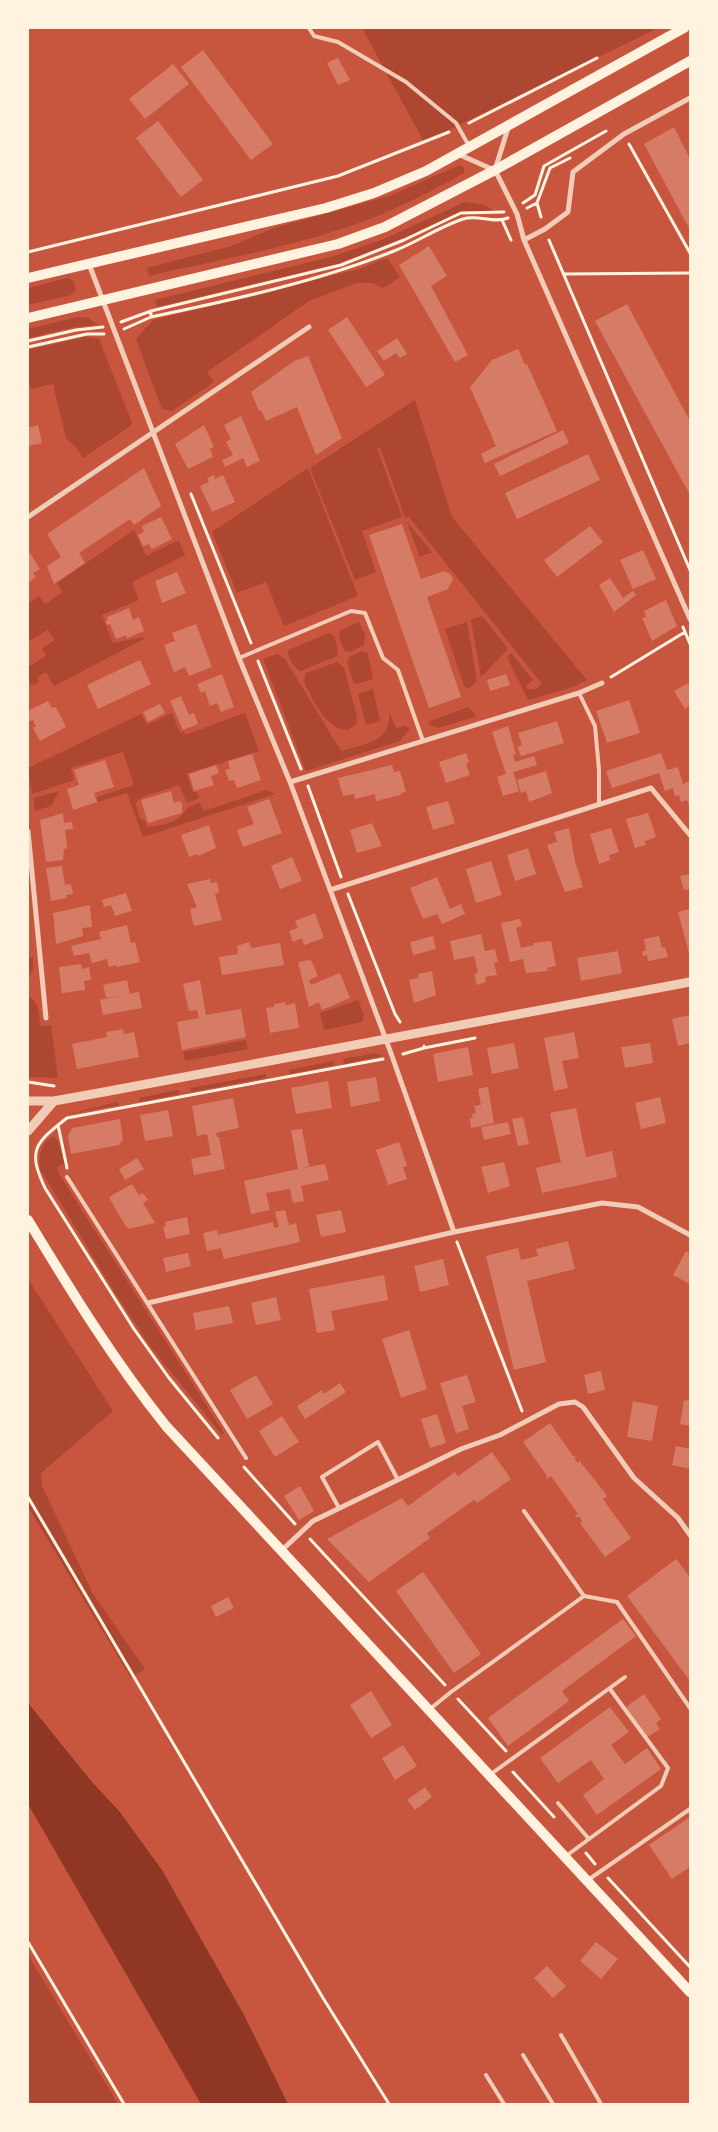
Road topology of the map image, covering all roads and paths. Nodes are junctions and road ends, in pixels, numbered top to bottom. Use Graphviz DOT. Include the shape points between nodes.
graph roads {
  1 [pos="309,28"];
  2 [pos="684,28"];
  3 [pos="606,54"];
  4 [pos="690,61"];
  5 [pos="690,98"];
  6 [pos="508,126"];
  7 [pos="459,128"];
  8 [pos="624,134"];
  9 [pos="469,146"];
  10 [pos="456,154"];
  11 [pos="573,156"];
  12 [pos="494,170"];
  13 [pos="537,203"];
  14 [pos="517,214"];
  15 [pos="545,229"];
  16 [pos="524,240"];
  17 [pos="28,252"];
  18 [pos="690,253"];
  19 [pos="88,264"];
  20 [pos="690,273"];
  21 [pos="564,274"];
  22 [pos="28,278"];
  23 [pos="100,299"];
  24 [pos="151,316"];
  25 [pos="28,318"];
  26 [pos="110,324"];
  27 [pos="309,327"];
  28 [pos="125,328"];
  29 [pos="114,334"];
  30 [pos="128,337"];
  31 [pos="28,341"];
  32 [pos="28,347"];
  33 [pos="153,433"];
  34 [pos="189,489"];
  35 [pos="28,517"];
  36 [pos="690,570"];
  37 [pos="690,619"];
  38 [pos="685,632"];
  39 [pos="254,652"];
  40 [pos="239,658"];
  41 [pos="602,683"];
  42 [pos="579,693"];
  43 [pos="423,741"];
  44 [pos="304,778"];
  45 [pos="290,782"];
  46 [pos="599,804"];
  47 [pos="28,830"];
  48 [pos="690,835"];
  49 [pos="344,885"];
  50 [pos="330,890"];
  51 [pos="690,982"];
  52 [pos="46,1018"];
  53 [pos="404,1023"];
  54 [pos="386,1040"];
  55 [pos="382,1059"];
  56 [pos="28,1082"];
  57 [pos="60,1087"];
  58 [pos="28,1101"];
  59 [pos="54,1101"];
  60 [pos="58,1125"];
  61 [pos="28,1130"];
  62 [pos="67,1177"];
  63 [pos="28,1220"];
  64 [pos="454,1232"];
  65 [pos="690,1235"];
  66 [pos="148,1303"];
  67 [pos="526,1421"];
  68 [pos="220,1439"];
  69 [pos="246,1458"];
  70 [pos="238,1461"];
  71 [pos="398,1480"];
  72 [pos="28,1497"];
  73 [pos="339,1508"];
  74 [pos="524,1511"];
  75 [pos="302,1531"];
  76 [pos="690,1535"];
  77 [pos="280,1551"];
  78 [pos="584,1596"];
  79 [pos="625,1677"];
  80 [pos="610,1689"];
  81 [pos="451,1692"];
  82 [pos="690,1708"];
  83 [pos="428,1711"];
  84 [pos="513,1758"];
  85 [pos="506,1764"];
  86 [pos="489,1776"];
  87 [pos="558,1803"];
  88 [pos="690,1809"];
  89 [pos="560,1824"];
  90 [pos="589,1839"];
  91 [pos="580,1846"];
  92 [pos="564,1857"];
  93 [pos="602,1871"];
  94 [pos="587,1881"];
  95 [pos="28,1942"];
  96 [pos="690,1967"];
  97 [pos="690,1992"];
  98 [pos="561,2035"];
  99 [pos="523,2055"];
  100 [pos="486,2075"];
  101 [pos="124,2104"];
  102 [pos="389,2104"];
  103 [pos="504,2104"];
  104 [pos="553,2104"];
  105 [pos="601,2104"];
  1 -- 7 [label="lane" via="314,36 338,42 406,82"];
  2 -- 6 [label="main road"];
  3 -- 7 [label="path"];
  4 -- 12 [label="main road"];
  5 -- 8 [label="street"];
  6 -- 9 [label="main road"];
  6 -- 12 [label="street"];
  7 -- 9 [label="lane"];
  7 -- 17 [label="path" via="338,176"];
  8 -- 15 [label="street" via="573,172 568,212"];
  8 -- 18 [label="path"];
  9 -- 10 [label="main road"];
  10 -- 12 [label="street"];
  10 -- 19 [label="main road" via="374,193 326,208"];
  11 -- 13 [label="path" via="550,168"];
  12 -- 14 [label="street"];
  12 -- 23 [label="main road" via="385,227 338,244"];
  13 -- 14 [label="path"];
  13 -- 15 [label="path"];
  14 -- 16 [label="street"];
  14 -- 24 [label="path" via="502,220 465,218 395,251 349,268 196,308"];
  15 -- 16 [label="street"];
  15 -- 21 [label="path"];
  16 -- 37 [label="street"];
  19 -- 22 [label="main road"];
  19 -- 23 [label="street"];
  20 -- 21 [label="path"];
  21 -- 36 [label="path"];
  23 -- 25 [label="main road"];
  23 -- 26 [label="street"];
  24 -- 26 [label="path" via="150,311"];
  24 -- 28 [label="path"];
  26 -- 29 [label="street"];
  26 -- 31 [label="path"];
  27 -- 33 [label="street"];
  28 -- 29 [label="path"];
  28 -- 30 [label="path"];
  29 -- 32 [label="path" via="87,334"];
  29 -- 33 [label="street"];
  33 -- 35 [label="street"];
  33 -- 40 [label="street"];
  34 -- 39 [label="path"];
  38 -- 41 [label="path"];
  39 -- 40 [label="lane"];
  39 -- 43 [label="lane" via="351,611 365,613 383,658 398,670"];
  39 -- 44 [label="path"];
  40 -- 45 [label="street"];
  41 -- 42 [label="street"];
  42 -- 43 [label="street"];
  42 -- 46 [label="lane" via="595,726 600,770"];
  43 -- 44 [label="street"];
  44 -- 45 [label="street"];
  44 -- 49 [label="path"];
  45 -- 50 [label="street"];
  46 -- 48 [label="street" via="652,788"];
  46 -- 49 [label="street"];
  47 -- 52 [label="street"];
  49 -- 50 [label="street"];
  49 -- 53 [label="path" via="395,1014"];
  50 -- 54 [label="street"];
  51 -- 54 [label="street"];
  54 -- 59 [label="street"];
  54 -- 64 [label="street"];
  55 -- 60 [label="path" via="67,1118"];
  56 -- 57 [label="path"];
  58 -- 59 [label="street"];
  59 -- 61 [label="street"];
  60 -- 62 [label="path" via="67,1162"];
  60 -- 68 [label="path" via="34,1157 44,1188 134,1330 168,1378"];
  62 -- 66 [label="lane"];
  63 -- 77 [label="main road" via="83,1311 135,1386 202,1468"];
  64 -- 65 [label="street" via="602,1203 638,1207"];
  64 -- 66 [label="street"];
  64 -- 67 [label="path"];
  66 -- 69 [label="lane"];
  67 -- 71 [label="street"];
  67 -- 76 [label="street" via="559,1404 575,1402 583,1408 634,1478 678,1518"];
  70 -- 75 [label="path"];
  71 -- 73 [label="street"];
  71 -- 73 [label="lane" via="378,1442 322,1477"];
  72 -- 102 [label="path" via="308,1973"];
  73 -- 75 [label="street" via="313,1521"];
  74 -- 78 [label="lane"];
  75 -- 77 [label="street"];
  75 -- 81 [label="path"];
  77 -- 83 [label="main road"];
  78 -- 81 [label="lane"];
  78 -- 82 [label="lane" via="617,1602"];
  79 -- 80 [label="lane"];
  80 -- 84 [label="lane"];
  80 -- 90 [label="lane" via="668,1768 661,1786"];
  81 -- 83 [label="lane"];
  81 -- 84 [label="path"];
  83 -- 86 [label="main road"];
  84 -- 85 [label="lane"];
  85 -- 86 [label="lane"];
  85 -- 89 [label="path"];
  86 -- 92 [label="main road"];
  87 -- 90 [label="lane"];
  88 -- 93 [label="lane"];
  90 -- 91 [label="lane"];
  91 -- 92 [label="lane"];
  91 -- 93 [label="path"];
  92 -- 94 [label="main road"];
  93 -- 94 [label="lane"];
  93 -- 96 [label="path"];
  94 -- 97 [label="main road"];
  95 -- 101 [label="path"];
  98 -- 105 [label="lane"];
  99 -- 104 [label="lane"];
  100 -- 103 [label="lane"];
}
